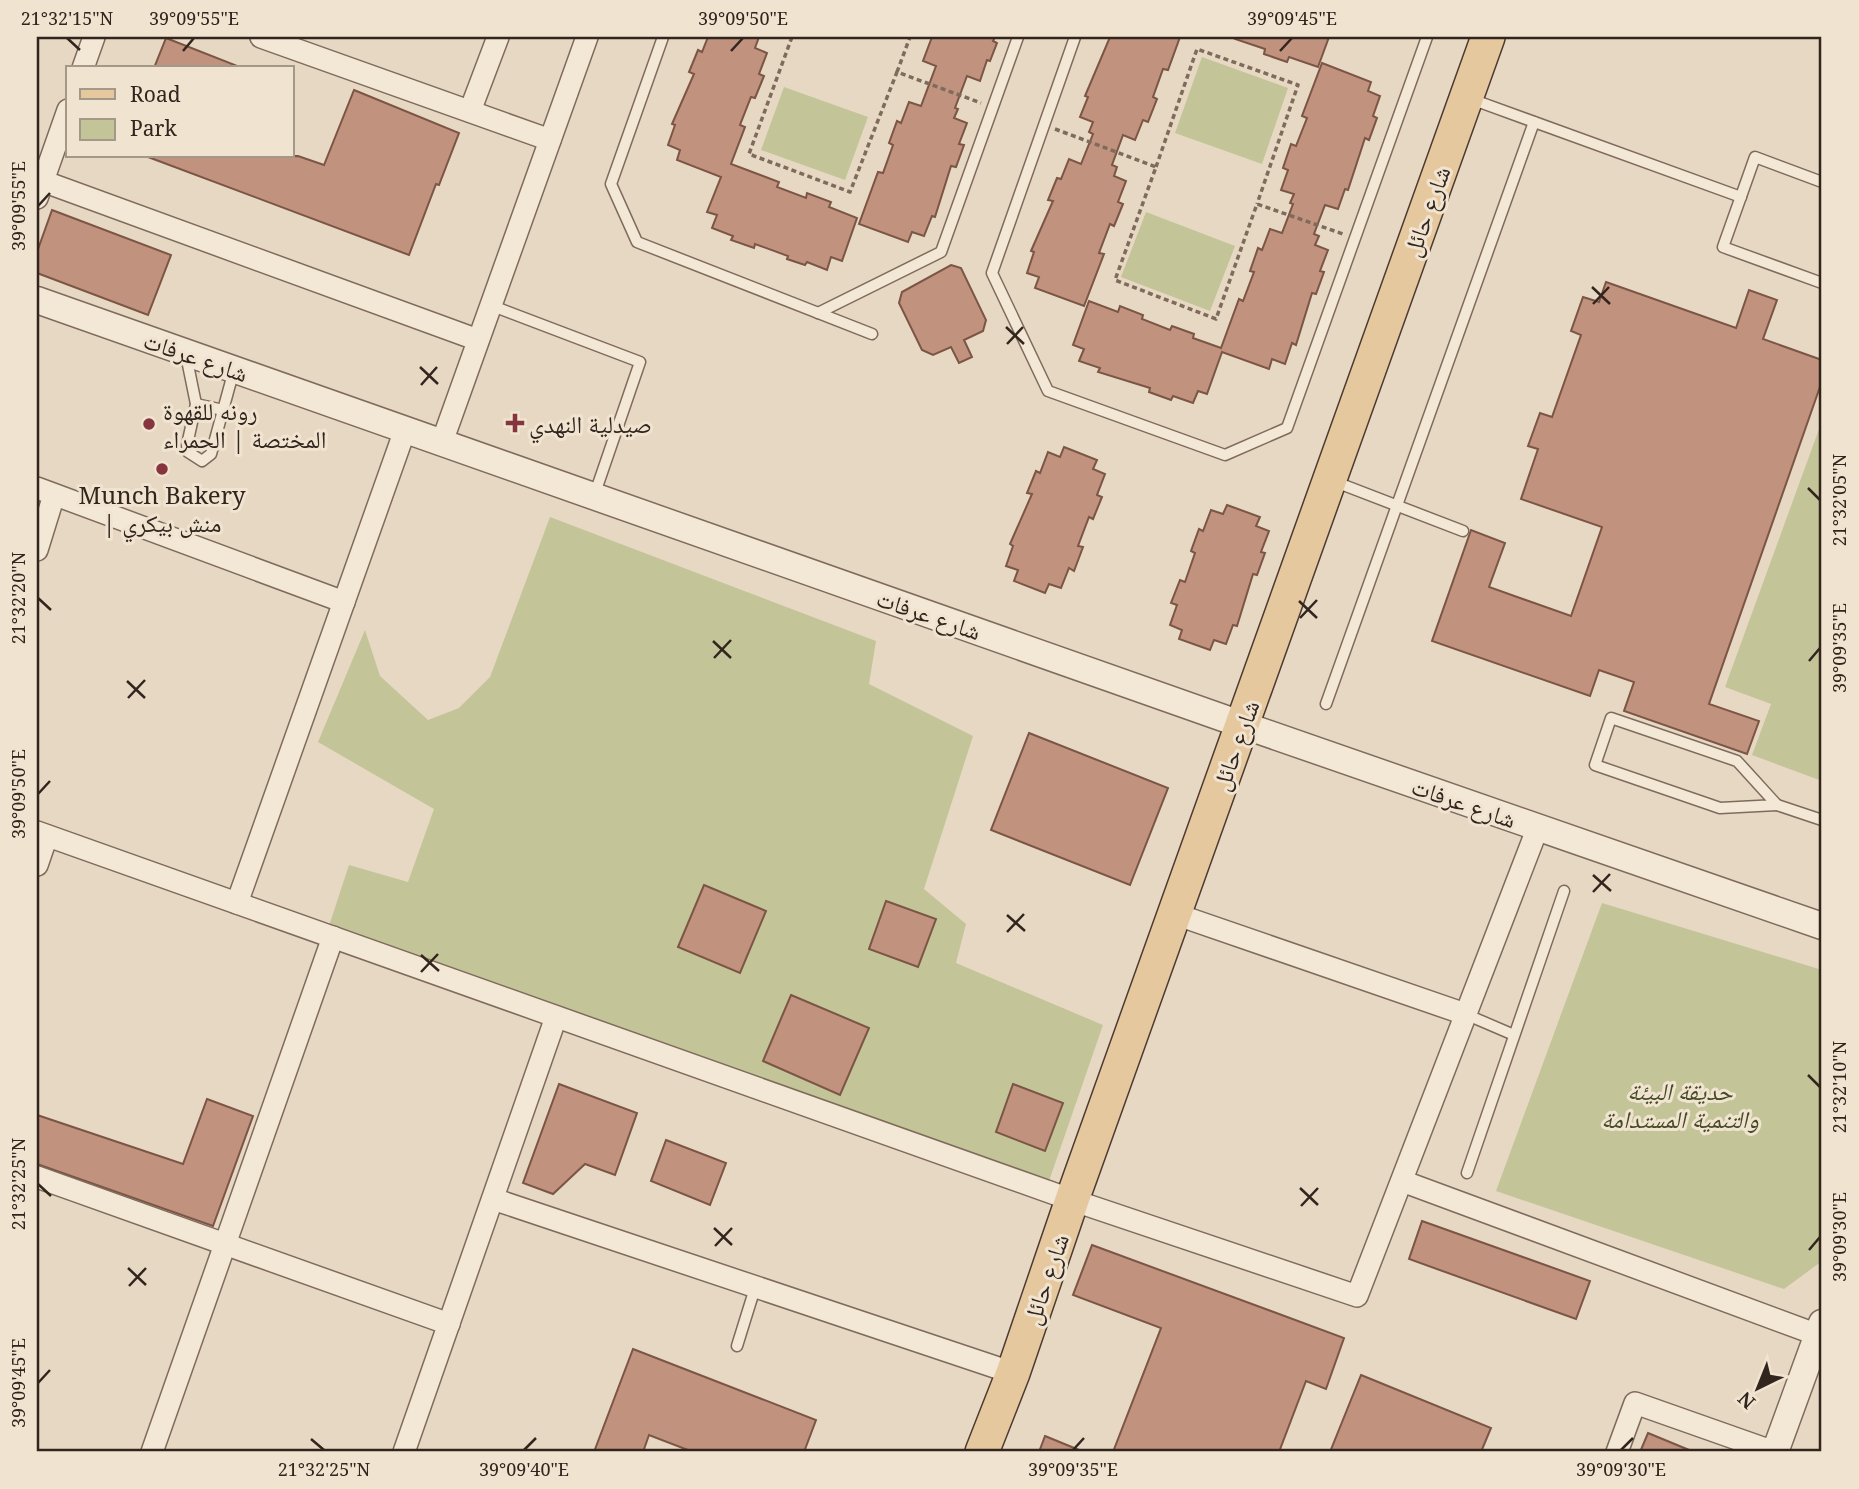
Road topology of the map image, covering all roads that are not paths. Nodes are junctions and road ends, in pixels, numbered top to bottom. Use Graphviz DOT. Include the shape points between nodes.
graph roads {
  1 [pos="94,37"];
  2 [pos="261,37"];
  3 [pos="498,37"];
  4 [pos="587,37"];
  5 [pos="663,37"];
  6 [pos="1018,37"];
  7 [pos="1075,37"];
  8 [pos="1427,37"];
  9 [pos="1477,37"];
  10 [pos="1488,37"];
  11 [pos="84,66"];
  12 [pos="1462,110"];
  13 [pos="470,111"];
  14 [pos="66,115"];
  15 [pos="1534,122"];
  16 [pos="550,139"];
  17 [pos="1822,182"];
  18 [pos="39,186"];
  19 [pos="1741,197"];
  20 [pos="1822,281"];
  21 [pos="37,300"];
  22 [pos="490,305"];
  23 [pos="818,313"];
  24 [pos="872,334"];
  25 [pos="478,340"];
  26 [pos="185,352"];
  27 [pos="234,370"];
  28 [pos="195,404"];
  29 [pos="223,410"];
  30 [pos="405,430"];
  31 [pos="442,443"];
  32 [pos="1330,480"];
  33 [pos="45,492"];
  34 [pos="594,496"];
  35 [pos="1396,505"];
  36 [pos="1463,531"];
  37 [pos="37,550"];
  38 [pos="344,602"];
  39 [pos="1326,704"];
  40 [pos="1242,725"];
  41 [pos="1777,805"];
  42 [pos="1822,820"];
  43 [pos="1538,827"];
  44 [pos="42,834"];
  45 [pos="37,865"];
  46 [pos="1563,891"];
  47 [pos="237,903"];
  48 [pos="1175,914"];
  49 [pos="1822,926"];
  50 [pos="333,937"];
  51 [pos="1465,1014"];
  52 [pos="556,1017"];
  53 [pos="1514,1035"];
  54 [pos="1467,1173"];
  55 [pos="37,1177"];
  56 [pos="1402,1181"];
  57 [pos="493,1199"];
  58 [pos="1072,1200"];
  59 [pos="225,1243"];
  60 [pos="755,1288"];
  61 [pos="449,1324"];
  62 [pos="1820,1329"];
  63 [pos="737,1346"];
  64 [pos="1013,1373"];
  65 [pos="152,1452"];
  66 [pos="404,1452"];
  67 [pos="982,1452"];
  68 [pos="1617,1452"];
  69 [pos="1774,1452"];
  1 -- 11 [label="street"];
  2 -- 13 [label="street"];
  3 -- 13 [label="street"];
  4 -- 16 [label="street"];
  5 -- 23 [label="lane" via="611,184 637,243"];
  6 -- 23 [label="lane" via="941,252"];
  7 -- 8 [label="lane" via="992,273 1048,391 1225,455 1287,428"];
  9 -- 12 [label="lane" via="1462,78"];
  10 -- 12 [label="main road, شارع حائل"];
  12 -- 15 [label="lane"];
  12 -- 32 [label="main road, شارع حائل"];
  13 -- 16 [label="street"];
  14 -- 18 [label="street"];
  15 -- 19 [label="lane"];
  15 -- 35 [label="lane"];
  16 -- 22 [label="street"];
  17 -- 19 [label="lane" via="1755,158"];
  18 -- 25 [label="street"];
  19 -- 20 [label="lane" via="1723,247"];
  21 -- 26 [label="street, شارع عرفات"];
  22 -- 25 [label="street"];
  22 -- 34 [label="lane" via="640,362"];
  23 -- 24 [label="lane"];
  25 -- 31 [label="street"];
  26 -- 27 [label="street, شارع عرفات"];
  26 -- 28 [label="lane"];
  27 -- 29 [label="lane"];
  27 -- 30 [label="street, شارع عرفات"];
  28 -- 29 [label="lane"];
  28 -- 29 [label="lane" via="187,445 188,452 202,461 211,454"];
  30 -- 31 [label="street, شارع عرفات"];
  30 -- 38 [label="street"];
  31 -- 34 [label="street, شارع عرفات"];
  32 -- 35 [label="lane"];
  32 -- 40 [label="main road, شارع حائل"];
  33 -- 37 [label="street"];
  33 -- 38 [label="street"];
  34 -- 40 [label="street, شارع عرفات"];
  35 -- 36 [label="lane"];
  35 -- 39 [label="lane"];
  38 -- 47 [label="street"];
  40 -- 43 [label="street, شارع عرفات"];
  40 -- 48 [label="main road, شارع حائل"];
  41 -- 41 [label="lane" via="1720,808 1595,765 1611,718 1737,761"];
  41 -- 42 [label="lane"];
  43 -- 49 [label="street, شارع عرفات"];
  43 -- 51 [label="street"];
  44 -- 45 [label="street"];
  44 -- 47 [label="street"];
  46 -- 53 [label="lane"];
  47 -- 50 [label="street"];
  48 -- 51 [label="street"];
  48 -- 58 [label="main road, شارع حائل"];
  50 -- 52 [label="street"];
  50 -- 59 [label="street"];
  51 -- 53 [label="lane"];
  51 -- 56 [label="street"];
  52 -- 57 [label="street"];
  52 -- 58 [label="street"];
  53 -- 54 [label="lane"];
  55 -- 59 [label="street"];
  56 -- 58 [label="street" via="1357,1296"];
  56 -- 62 [label="street"];
  57 -- 60 [label="street"];
  57 -- 61 [label="street"];
  58 -- 64 [label="main road, شارع حائل"];
  59 -- 61 [label="street"];
  59 -- 65 [label="street"];
  60 -- 63 [label="lane"];
  60 -- 64 [label="street"];
  61 -- 66 [label="street"];
  62 -- 69 [label="street"];
  64 -- 67 [label="main road, شارع حائل"];
  68 -- 69 [label="street" via="1635,1403"];
}
